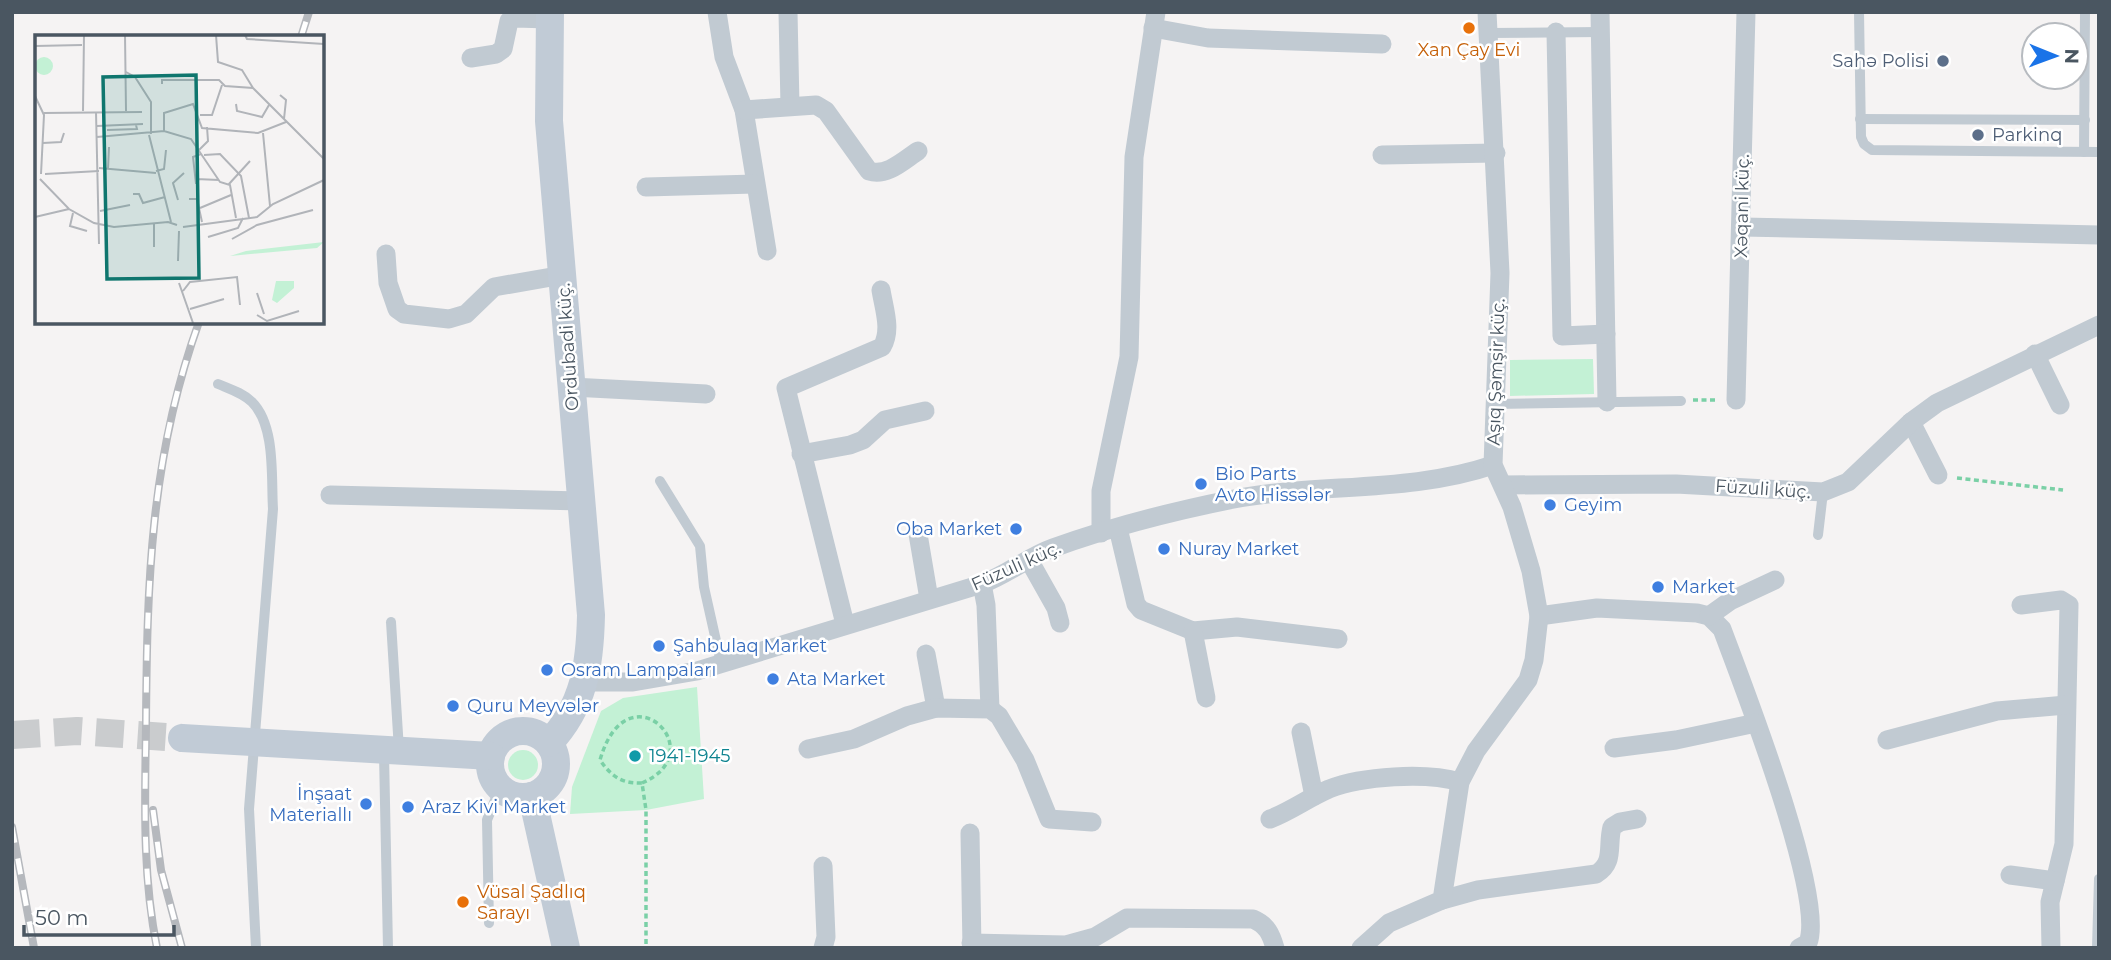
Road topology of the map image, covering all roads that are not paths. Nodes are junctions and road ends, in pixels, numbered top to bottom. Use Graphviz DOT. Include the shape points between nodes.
graph roads {
  1 [pos="717,12"];
  2 [pos="788,12"];
  3 [pos="1487,12"];
  4 [pos="1746,12"];
  5 [pos="1859,12"];
  6 [pos="2085,12"];
  7 [pos="550,16"];
  8 [pos="1155,20"];
  9 [pos="1600,22"];
  10 [pos="1556,32"];
  11 [pos="1489,33"];
  12 [pos="1382,44"];
  13 [pos="471,58"];
  14 [pos="790,107"];
  15 [pos="744,110"];
  16 [pos="1860,119"];
  17 [pos="2085,120"];
  18 [pos="918,151"];
  19 [pos="2084,152"];
  20 [pos="2099,152"];
  21 [pos="1496,153"];
  22 [pos="1382,155"];
  23 [pos="755,184"];
  24 [pos="646,187"];
  25 [pos="1742,228"];
  26 [pos="2099,235"];
  27 [pos="767,251"];
  28 [pos="386,254"];
  29 [pos="563,275"];
  30 [pos="881,290"];
  31 [pos="2099,325"];
  32 [pos="1606,334"];
  33 [pos="2035,354"];
  34 [pos="218,384"];
  35 [pos="572,387"];
  36 [pos="706,394"];
  37 [pos="1736,400"];
  38 [pos="1681,401"];
  39 [pos="1607,402"];
  40 [pos="1495,404"];
  41 [pos="2060,405"];
  42 [pos="925,411"];
  43 [pos="1911,422"];
  44 [pos="801,454"];
  45 [pos="1493,465"];
  46 [pos="1938,475"];
  47 [pos="660,481"];
  48 [pos="1503,485"];
  49 [pos="1823,492"];
  50 [pos="330,495"];
  51 [pos="581,501"];
  52 [pos="1110,531"];
  53 [pos="918,534"];
  54 [pos="1818,535"];
  55 [pos="1029,560"];
  56 [pos="1775,580"];
  57 [pos="982,584"];
  58 [pos="929,599"];
  59 [pos="2021,605"];
  60 [pos="1709,616"];
  61 [pos="1539,617"];
  62 [pos="391,622"];
  63 [pos="1060,623"];
  64 [pos="845,624"];
  65 [pos="1193,631"];
  66 [pos="1338,639"];
  67 [pos="926,654"];
  68 [pos="721,663"];
  69 [pos="585,682"];
  70 [pos="1206,698"];
  71 [pos="2066,705"];
  72 [pos="936,708"];
  73 [pos="990,709"];
  74 [pos="1756,723"];
  75 [pos="1301,732"];
  76 [pos="182,738"];
  77 [pos="1888,740"];
  78 [pos="254,743"];
  79 [pos="549,743"];
  80 [pos="1614,748"];
  81 [pos="808,749"];
  82 [pos="391,750"];
  83 [pos="491,756"];
  84 [pos="1460,782"];
  85 [pos="500,788"];
  86 [pos="532,796"];
  87 [pos="1314,796"];
  88 [pos="1270,819"];
  89 [pos="1637,820"];
  90 [pos="1092,822"];
  91 [pos="970,832"];
  92 [pos="823,866"];
  93 [pos="2010,875"];
  94 [pos="2099,879"];
  95 [pos="2055,881"];
  96 [pos="1442,900"];
  97 [pos="489,923"];
  98 [pos="972,945"];
  99 [pos="1031,946"];
  100 [pos="1807,946"];
  101 [pos="256,948"];
  102 [pos="388,948"];
  103 [pos="566,948"];
  104 [pos="823,948"];
  105 [pos="1275,948"];
  106 [pos="1361,948"];
  107 [pos="2051,948"];
  108 [pos="2097,948"];
  1 -- 15 [label="street" via="724,57"];
  2 -- 14 [label="street"];
  3 -- 11 [label="street, Aşıq Şəmşir küç."];
  4 -- 25 [label="street, Xəqani küç."];
  5 -- 16 [label="lane"];
  6 -- 17 [label="lane"];
  7 -- 13 [label="street" via="509,21 503,49"];
  7 -- 29 [label="main road, Ordubadi küç." via="549,121"];
  8 -- 12 [label="street" via="1208,37"];
  8 -- 52 [label="street" via="1134,157 1129,357 1101,491"];
  9 -- 10 [label="lane"];
  9 -- 32 [label="street"];
  10 -- 11 [label="lane"];
  10 -- 32 [label="street" via="1562,336"];
  11 -- 21 [label="street, Aşıq Şəmşir küç."];
  14 -- 15 [label="street"];
  14 -- 18 [label="street" via="816,105 826,111 869,171 877,174"];
  15 -- 23 [label="street"];
  16 -- 17 [label="lane"];
  16 -- 19 [label="lane" via="1861,137 1872,150"];
  17 -- 19 [label="lane"];
  19 -- 20 [label="lane"];
  21 -- 22 [label="street"];
  21 -- 40 [label="street, Aşıq Şəmşir küç." via="1500,274"];
  23 -- 24 [label="street"];
  23 -- 27 [label="street"];
  25 -- 26 [label="street"];
  25 -- 37 [label="street, Xəqani küç."];
  28 -- 29 [label="street" via="388,283 397,309 404,314 449,319 466,314 494,287"];
  29 -- 35 [label="main road, Ordubadi küç."];
  30 -- 44 [label="street" via="887,324 882,347 786,388"];
  31 -- 33 [label="street, Füzuli küç."];
  32 -- 39 [label="street"];
  33 -- 41 [label="street"];
  33 -- 43 [label="street, Füzuli küç." via="1970,384"];
  34 -- 78 [label="lane" via="254,404 266,432 270,460 273,509"];
  35 -- 36 [label="street"];
  35 -- 51 [label="main road, Ordubadi küç."];
  38 -- 39 [label="lane"];
  39 -- 40 [label="lane"];
  40 -- 45 [label="street, Aşıq Şəmşir küç."];
  42 -- 44 [label="street" via="885,420 850,445"];
  43 -- 46 [label="street"];
  43 -- 49 [label="street, Füzuli küç." via="1848,482"];
  44 -- 64 [label="street"];
  45 -- 48 [label="street, Aşıq Şəmşir küç."];
  45 -- 52 [label="street, Füzuli küç." via="1455,476 1235,499"];
  47 -- 68 [label="lane" via="700,546"];
  48 -- 49 [label="street, Füzuli küç." via="1676,484"];
  48 -- 61 [label="street, Aşıq Şəmşir küç." via="1531,571"];
  49 -- 54 [label="lane"];
  50 -- 51 [label="street"];
  51 -- 69 [label="main road, Ordubadi küç." via="591,615"];
  52 -- 55 [label="street, Füzuli küç."];
  52 -- 65 [label="street" via="1136,604"];
  53 -- 58 [label="street"];
  55 -- 57 [label="street, Füzuli küç."];
  55 -- 63 [label="street"];
  56 -- 60 [label="street"];
  57 -- 58 [label="street, Füzuli küç."];
  57 -- 73 [label="street"];
  58 -- 64 [label="street, Füzuli küç."];
  59 -- 71 [label="street" via="2060,600 2069,605"];
  60 -- 61 [label="street" via="1597,608"];
  60 -- 74 [label="street" via="1722,629"];
  61 -- 84 [label="street, Aşıq Şəmşir küç." via="1528,680 1476,751"];
  62 -- 82 [label="lane"];
  64 -- 68 [label="street, Füzuli küç."];
  65 -- 66 [label="street" via="1237,627"];
  65 -- 70 [label="street"];
  67 -- 72 [label="street"];
  68 -- 69 [label="street, Füzuli küç." via="633,681"];
  69 -- 79 [label="main road, Ordubadi küç." via="566,725"];
  71 -- 77 [label="street" via="1997,711"];
  71 -- 95 [label="street" via="2064,844"];
  72 -- 73 [label="street"];
  72 -- 81 [label="street" via="854,739"];
  73 -- 90 [label="street" via="1026,760 1049,819"];
  74 -- 80 [label="street"];
  74 -- 100 [label="street" via="1804,882 1812,929"];
  75 -- 87 [label="street"];
  76 -- 78 [label="main road"];
  78 -- 82 [label="main road"];
  78 -- 101 [label="lane" via="249,809"];
  79 -- 83 [label="main road" via="528,731 516,732 496,745"];
  79 -- 86 [label="main road" via="555,774 550,784"];
  82 -- 83 [label="main road"];
  82 -- 102 [label="lane"];
  83 -- 85 [label="main road" via="493,779"];
  84 -- 87 [label="street" via="1431,777 1363,780"];
  84 -- 96 [label="street, Aşıq Şəmşir küç."];
  85 -- 86 [label="main road" via="510,795"];
  85 -- 97 [label="lane" via="487,820"];
  86 -- 103 [label="main road"];
  87 -- 88 [label="street"];
  89 -- 96 [label="street" via="1612,827 1610,860 1596,874 1478,890"];
  91 -- 98 [label="street"];
  92 -- 104 [label="street"];
  93 -- 95 [label="street"];
  94 -- 108 [label="lane"];
  95 -- 107 [label="street" via="2050,902"];
  96 -- 106 [label="street" via="1389,923"];
  98 -- 99 [label="street"];
  99 -- 105 [label="street" via="1066,945 1096,937 1126,918 1253,919 1263,923"];
}
